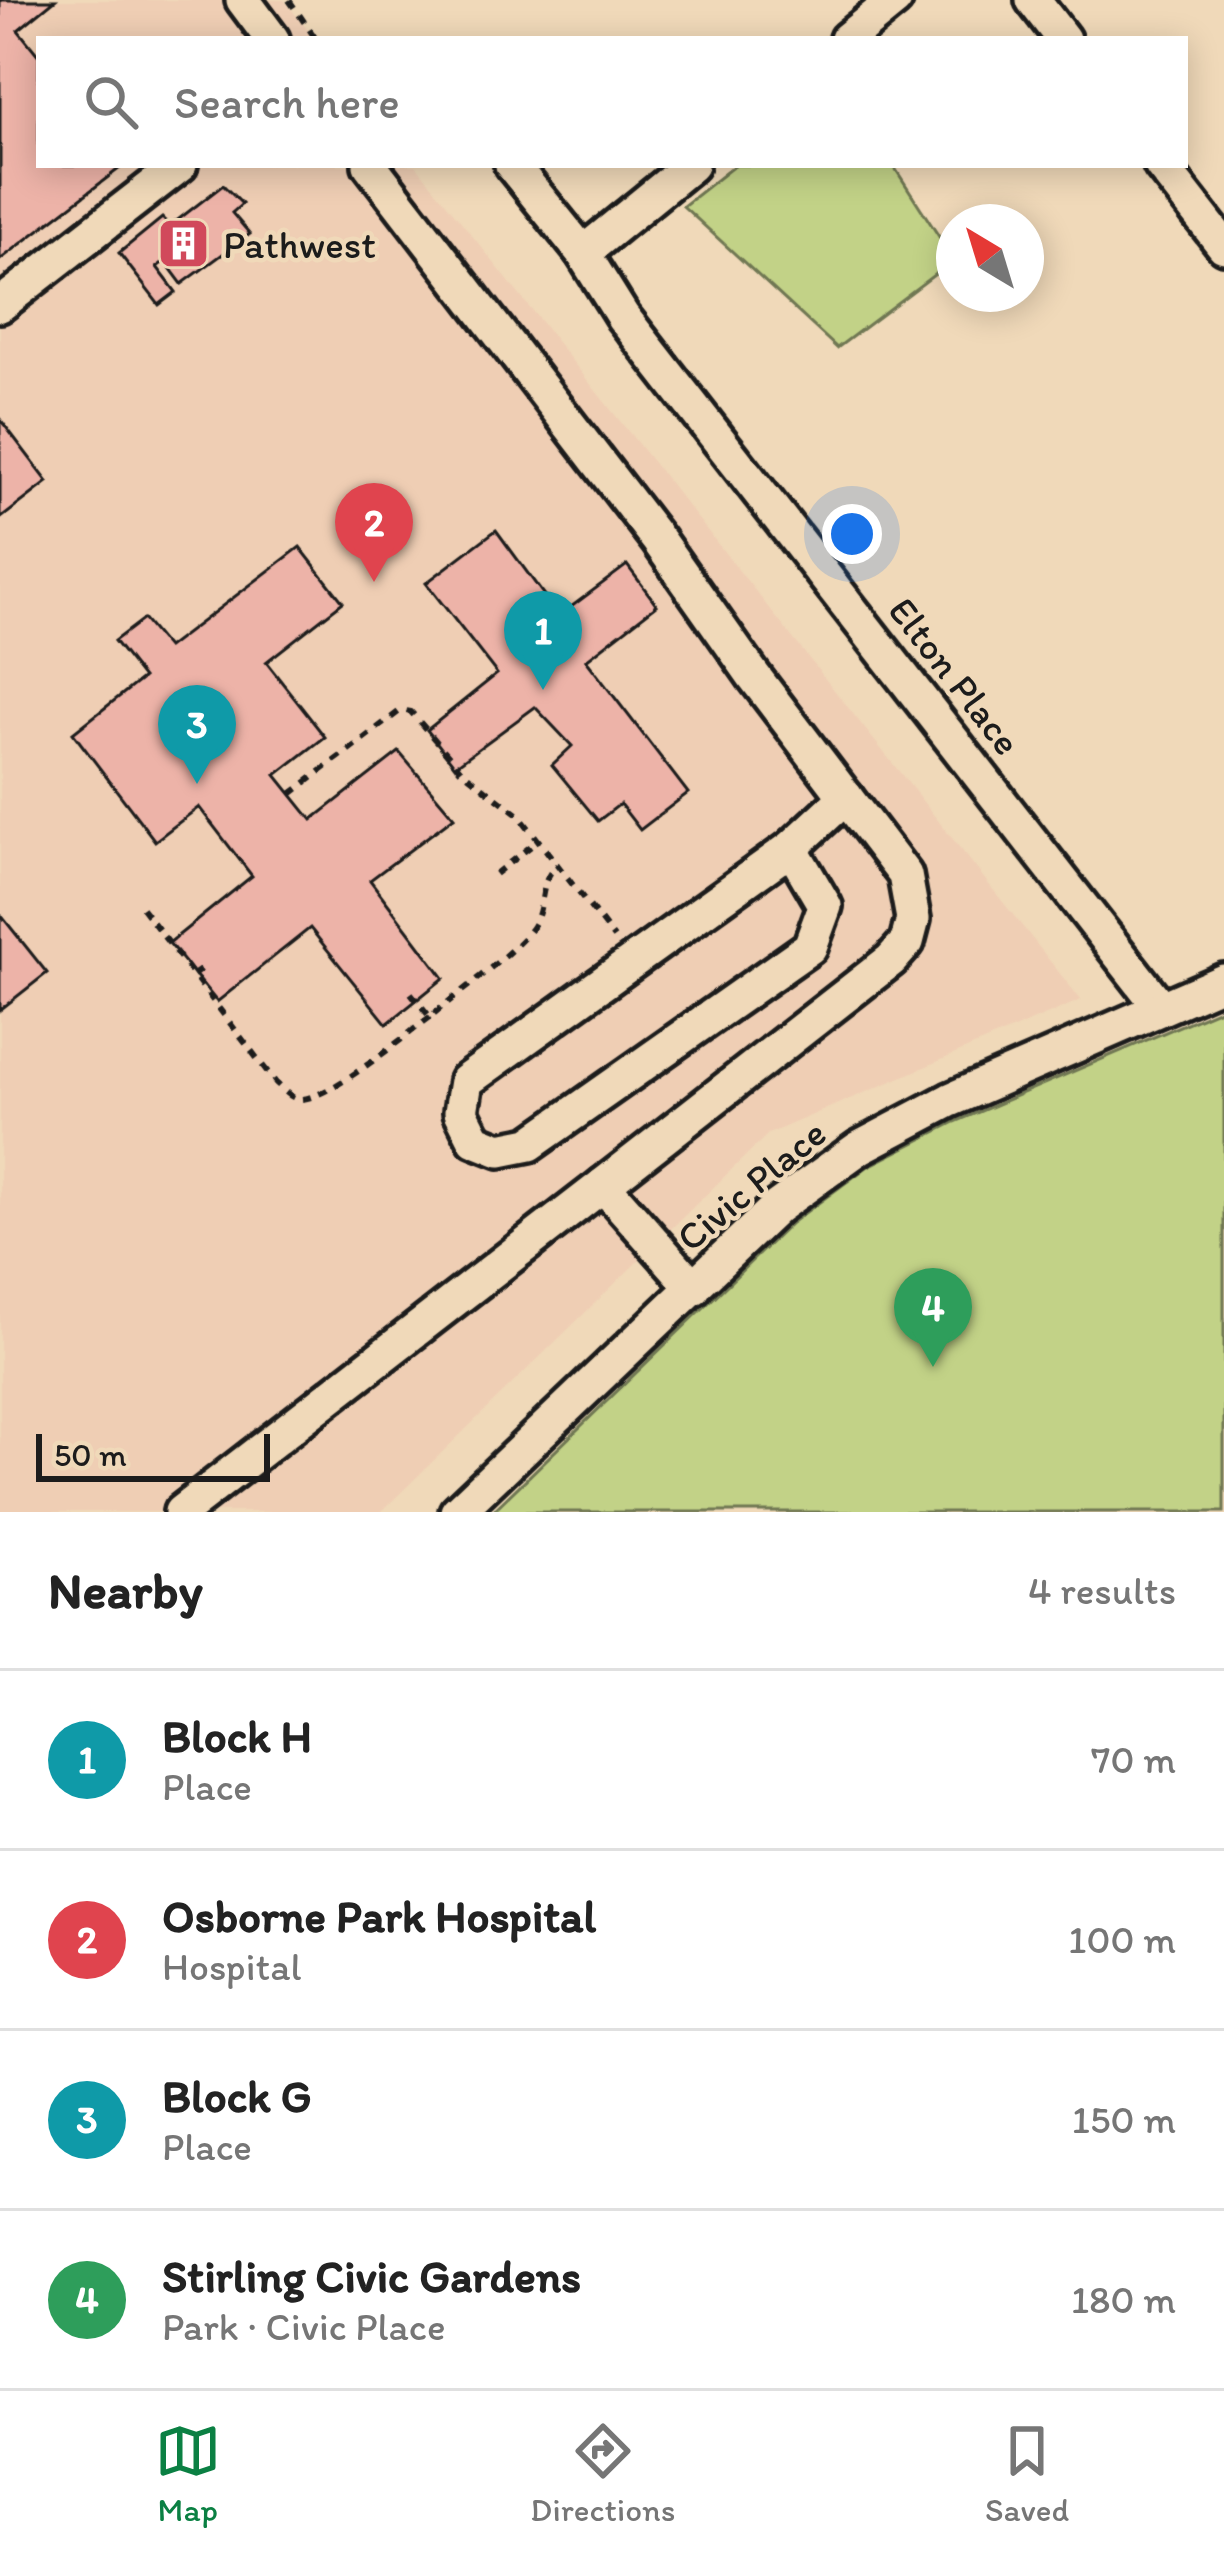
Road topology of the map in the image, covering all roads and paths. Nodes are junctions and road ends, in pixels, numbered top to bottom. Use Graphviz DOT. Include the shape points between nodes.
graph roads {
  1 [pos="223,0"];
  2 [pos="895,0"];
  3 [pos="1033,0"];
  4 [pos="257,18"];
  5 [pos="851,36"];
  6 [pos="1062,36"];
  7 [pos="176,168"];
  8 [pos="372,168"];
  9 [pos="514,168"];
  10 [pos="687,168"];
  11 [pos="1163,168"];
  12 [pos="1224,246"];
  13 [pos="583,253"];
  14 [pos="0,304"];
  15 [pos="291,794"];
  16 [pos="845,797"];
  17 [pos="539,840"];
  18 [pos="791,848"];
  19 [pos="557,865"];
  20 [pos="495,874"];
  21 [pos="142,908"];
  22 [pos="614,938"];
  23 [pos="206,966"];
  24 [pos="193,975"];
  25 [pos="1224,981"];
  26 [pos="411,993"];
  27 [pos="1161,1008"];
  28 [pos="430,1017"];
  29 [pos="603,1185"];
  30 [pos="694,1288"];
  31 [pos="181,1512"];
  32 [pos="457,1512"];
  1 -- 4 [label="street"];
  2 -- 5 [label="street"];
  3 -- 6 [label="street"];
  7 -- 14 [label="street"];
  8 -- 16 [label="street"];
  9 -- 13 [label="street, Elton Place"];
  10 -- 13 [label="street"];
  11 -- 12 [label="street"];
  13 -- 27 [label="street, Elton Place" via="623,317"];
  15 -- 17 [label="path" via="400,710 411,712"];
  16 -- 18 [label="street"];
  16 -- 29 [label="street" via="905,875 913,919 907,942"];
  17 -- 19 [label="path"];
  17 -- 20 [label="path"];
  18 -- 18 [label="street" via="466,1082 461,1112 475,1140 500,1150 530,1144 809,947 825,906"];
  19 -- 22 [label="path"];
  19 -- 28 [label="path" via="526,934"];
  21 -- 24 [label="path"];
  23 -- 24 [label="path"];
  24 -- 28 [label="path" via="276,1083 299,1100 333,1086"];
  25 -- 27 [label="street, Civic Place"];
  26 -- 28 [label="path"];
  27 -- 30 [label="street, Civic Place" via="859,1148 776,1207"];
  29 -- 30 [label="street"];
  29 -- 31 [label="street"];
  30 -- 32 [label="street, Civic Place"];
}
